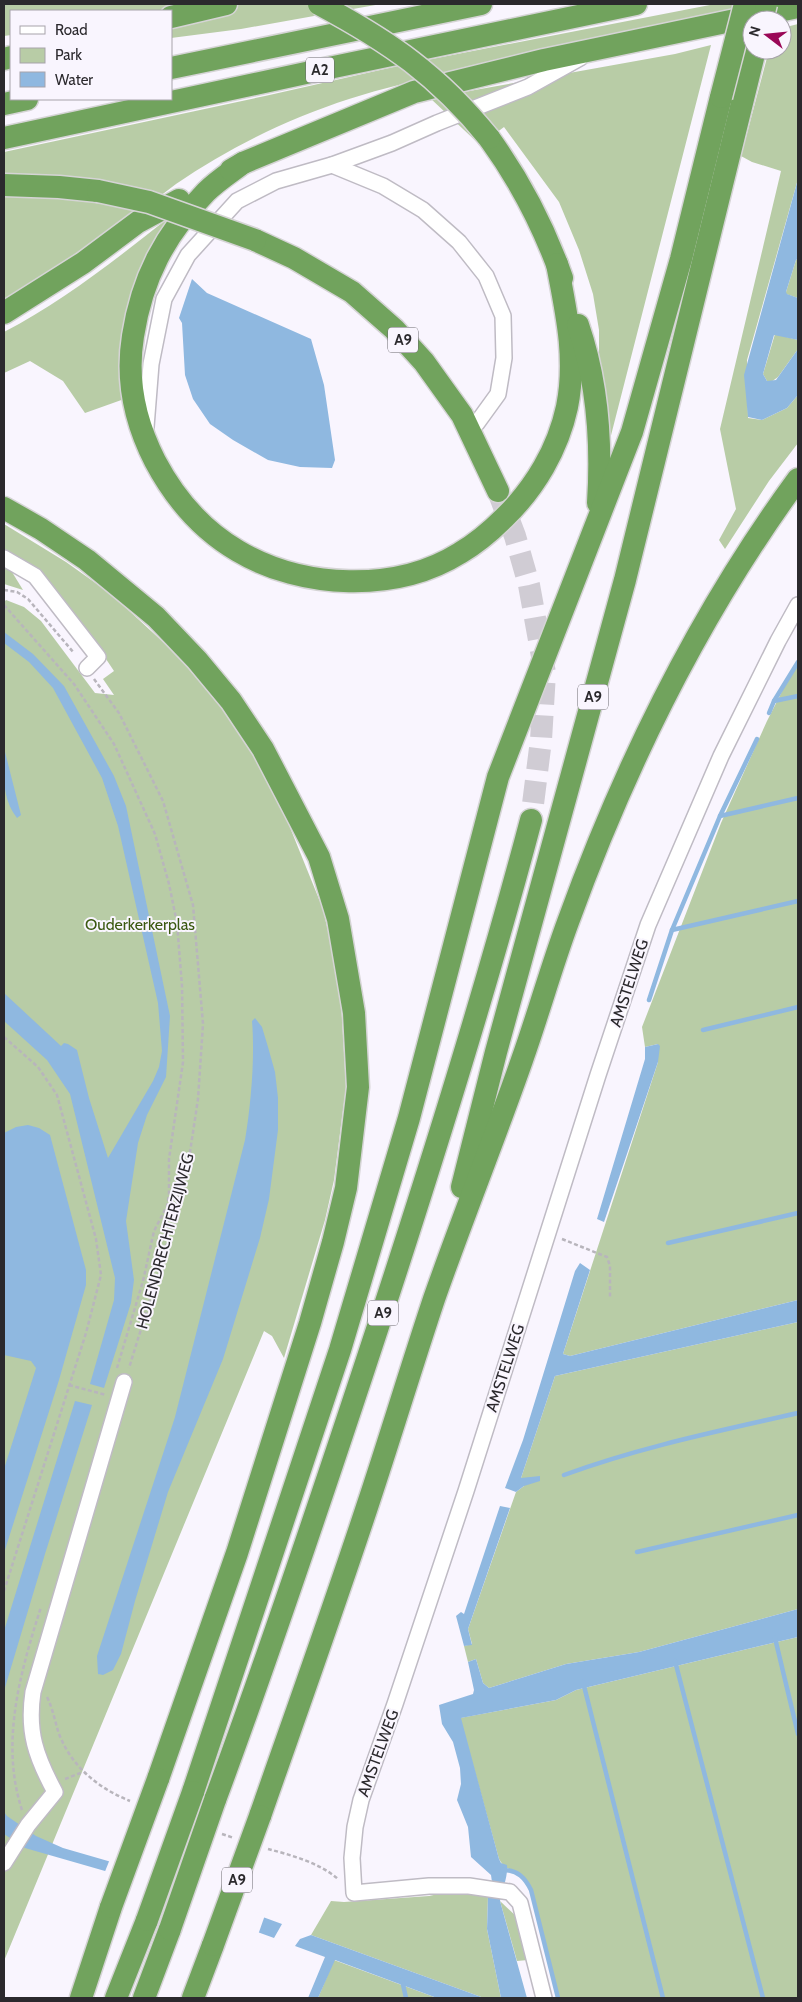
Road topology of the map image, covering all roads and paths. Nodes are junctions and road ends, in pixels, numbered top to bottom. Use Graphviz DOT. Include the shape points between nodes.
graph roads {
  1 [pos="226,4"];
  2 [pos="320,4"];
  3 [pos="481,4"];
  4 [pos="636,4"];
  5 [pos="745,4"];
  6 [pos="798,7"];
  7 [pos="172,17"];
  8 [pos="597,49"];
  9 [pos="172,59"];
  10 [pos="213,59"];
  11 [pos="752,60"];
  12 [pos="172,68"];
  13 [pos="22,100"];
  14 [pos="4,104"];
  15 [pos="4,138"];
  16 [pos="243,163"];
  17 [pos="332,164"];
  18 [pos="4,185"];
  19 [pos="557,264"];
  20 [pos="4,313"];
  21 [pos="468,428"];
  22 [pos="144,440"];
  23 [pos="798,479"];
  24 [pos="498,491"];
  25 [pos="4,508"];
  26 [pos="596,522"];
  27 [pos="4,558"];
  28 [pos="4,590"];
  29 [pos="4,605"];
  30 [pos="798,605"];
  31 [pos="87,668"];
  32 [pos="531,820"];
  33 [pos="4,1037"];
  34 [pos="548,1233"];
  35 [pos="434,1299"];
  36 [pos="610,1299"];
  37 [pos="121,1375"];
  38 [pos="68,1385"];
  39 [pos="119,1400"];
  40 [pos="4,1591"];
  41 [pos="43,1600"];
  42 [pos="37,1675"];
  43 [pos="83,1772"];
  44 [pos="28,1825"];
  45 [pos="4,1863"];
  46 [pos="81,1998"];
  47 [pos="116,1998"];
  48 [pos="144,1998"];
  49 [pos="193,1998"];
  50 [pos="544,1998"];
  1 -- 7 [label="highway"];
  2 -- 19 [label="highway, A9, bridge" via="379,37 418,65 452,96 509,166 529,200"];
  3 -- 10 [label="highway, A2"];
  4 -- 15 [label="highway, A2"];
  5 -- 26 [label="highway, A9, bridge" via="681,259 632,432"];
  6 -- 8 [label="highway"];
  8 -- 16 [label="highway" via="414,92"];
  8 -- 17 [label="street" via="528,87"];
  9 -- 10 [label="highway, A2"];
  10 -- 12 [label="highway, A2"];
  11 -- 35 [label="highway, A9" via="625,580 498,1043"];
  13 -- 14 [label="highway"];
  16 -- 20 [label="highway" via="138,222"];
  16 -- 22 [label="highway, A9" via="208,190 188,213 174,230 146,279 136,315 130,368 134,402"];
  17 -- 21 [label="street" via="383,186 423,210 459,242 486,276 503,316 504,358 498,394 476,423"];
  17 -- 22 [label="street" via="276,181 237,201 188,255 164,300 151,364"];
  18 -- 21 [label="highway, A9, bridge" via="59,187 149,202 294,258 352,292 394,330 424,362"];
  19 -- 22 [label="highway, A9" via="570,332 571,364 567,407 560,431 538,478 514,508 486,535 459,554 432,567 392,578 364,581 328,580 264,564 238,551 195,517 162,474"];
  19 -- 26 [label="highway, A9" via="580,330 595,388 600,439"];
  21 -- 24 [label="highway, A9"];
  23 -- 35 [label="highway, A9" via="703,625 639,747 568,922 522,1059"];
  25 -- 46 [label="highway, bridge" via="87,560 156,617 231,701 263,749 319,857 338,919 354,1013 358,1087 346,1188 310,1323 237,1552"];
  26 -- 47 [label="highway, A9, bridge" via="498,777 409,1118 340,1350 193,1792"];
  27 -- 31 [label="street" via="35,576 98,658"];
  28 -- 31 [label="path, HOLENDRECHTERZIJWEG" via="17,592 28,599"];
  29 -- 37 [label="path" via="74,684 114,744 155,834 177,923 183,1062 169,1159 169,1196 154,1232"];
  30 -- 34 [label="street, AMSTELWEG" via="721,756 648,925"];
  31 -- 37 [label="path, HOLENDRECHTERZIJWEG" via="119,713 163,801 193,905 203,1024 198,1099 190,1152 164,1255"];
  32 -- 48 [label="highway, A9, bridge" via="424,1190 250,1705"];
  33 -- 38 [label="path" via="38,1067 57,1095 96,1239 101,1274"];
  34 -- 36 [label="path" via="607,1257"];
  34 -- 50 [label="street, AMSTELWEG" via="361,1800 352,1858 354,1893 429,1886 469,1886 510,1892 520,1903"];
  35 -- 49 [label="highway, A9, bridge" via="366,1510"];
  37 -- 39 [label="street"];
  38 -- 39 [label="path"];
  38 -- 40 [label="path"];
  39 -- 42 [label="street"];
  41 -- 44 [label="path" via="18,1682 9,1728 11,1774 16,1797"];
  42 -- 43 [label="path" via="66,1750"];
  42 -- 44 [label="street" via="30,1711 31,1732 43,1770 55,1792"];
  44 -- 45 [label="street"];
}
